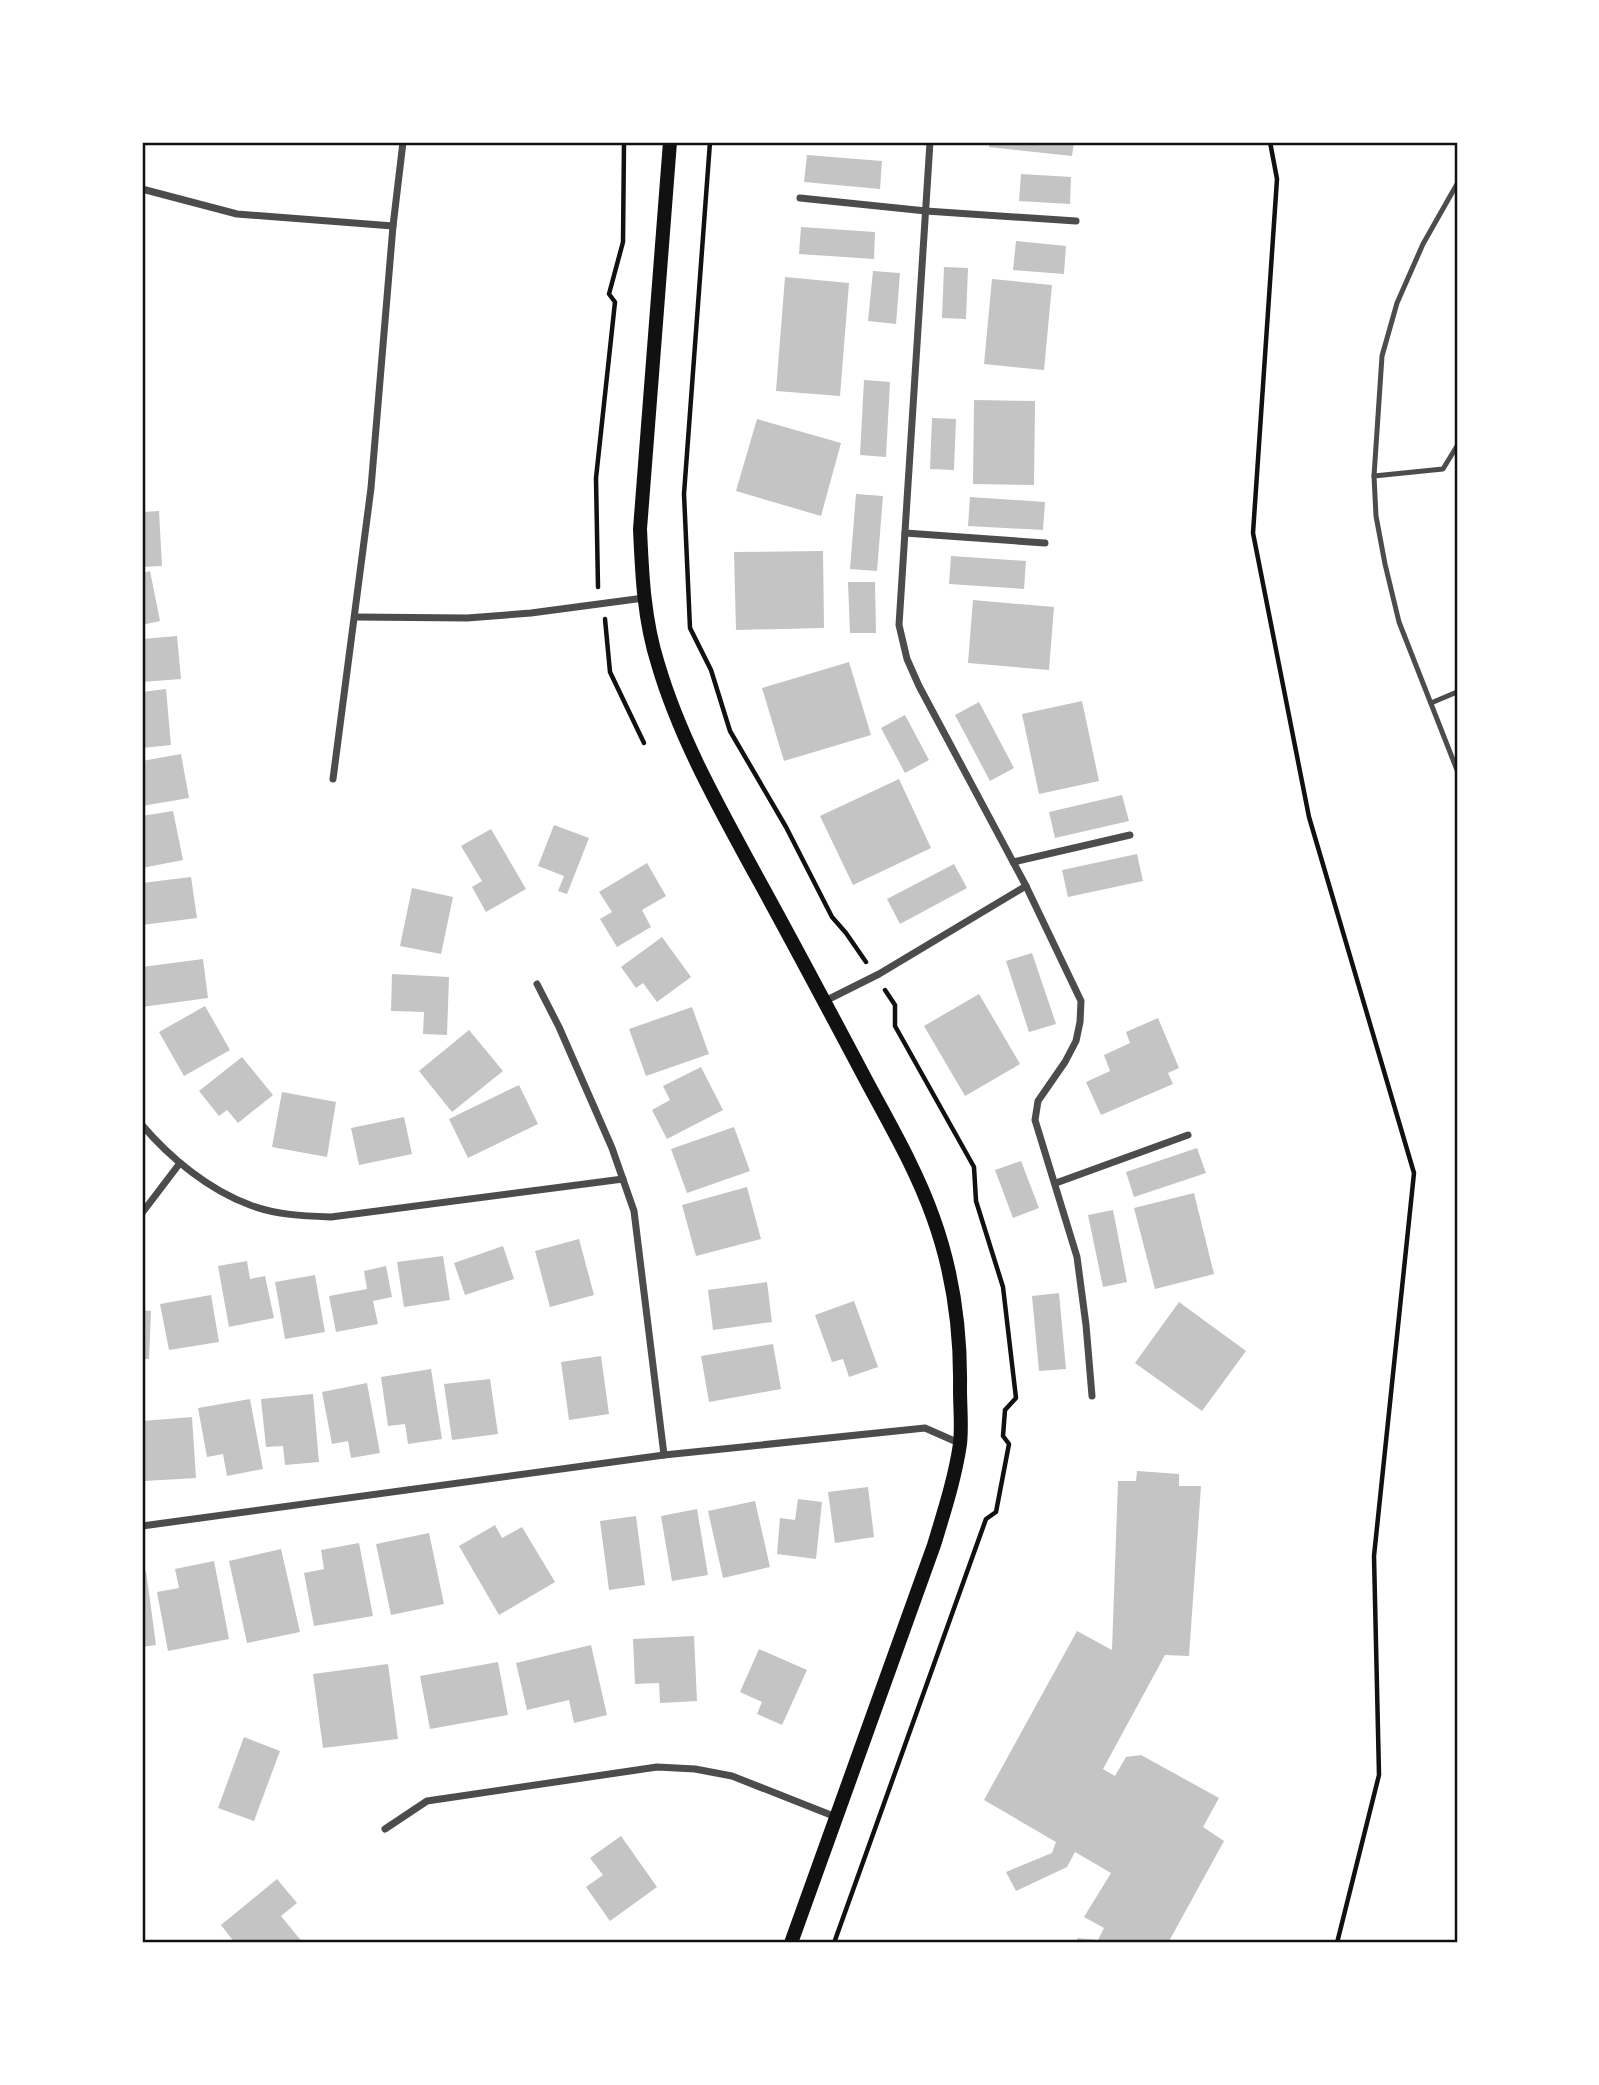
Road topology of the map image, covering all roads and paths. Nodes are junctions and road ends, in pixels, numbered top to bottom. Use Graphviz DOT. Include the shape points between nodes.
graph roads {
  1 [pos="403,142"];
  2 [pos="624,142"];
  3 [pos="670,142"];
  4 [pos="930,142"];
  5 [pos="1270,142"];
  6 [pos="1457,184"];
  7 [pos="142,189"];
  8 [pos="800,198"];
  9 [pos="926,211"];
  10 [pos="1076,221"];
  11 [pos="393,226"];
  12 [pos="1457,446"];
  13 [pos="1374,476"];
  14 [pos="905,533"];
  15 [pos="1045,544"];
  16 [pos="644,598"];
  17 [pos="603,604"];
  18 [pos="355,617"];
  19 [pos="1457,692"];
  20 [pos="1431,703"];
  21 [pos="644,743"];
  22 [pos="1457,770"];
  23 [pos="334,779"];
  24 [pos="1130,835"];
  25 [pos="1013,862"];
  26 [pos="1026,886"];
  27 [pos="537,984"];
  28 [pos="825,1001"];
  29 [pos="142,1125"];
  30 [pos="1188,1135"];
  31 [pos="180,1163"];
  32 [pos="623,1178"];
  33 [pos="1056,1183"];
  34 [pos="142,1213"];
  35 [pos="1091,1396"];
  36 [pos="960,1443"];
  37 [pos="664,1455"];
  38 [pos="142,1526"];
  39 [pos="837,1817"];
  40 [pos="385,1829"];
  41 [pos="791,1943"];
  42 [pos="1337,1943"];
  1 -- 11 [label="street"];
  2 -- 17 [label="path" via="624,242 609,295 615,302 596,478 598,596"];
  3 -- 16 [label="main road" via="640,529"];
  4 -- 9 [label="street"];
  5 -- 42 [label="path" via="1277,179 1253,533 1309,817 1414,1173 1374,1556 1379,1775"];
  6 -- 13 [label="lane" via="1397,303 1382,356"];
  7 -- 11 [label="street" via="237,214"];
  8 -- 9 [label="street"];
  9 -- 10 [label="street"];
  9 -- 14 [label="street"];
  11 -- 18 [label="street"];
  12 -- 13 [label="lane" via="1443,469"];
  13 -- 20 [label="lane" via="1376,516 1396,611"];
  14 -- 15 [label="street"];
  14 -- 25 [label="street" via="899,625 907,659"];
  16 -- 17 [label="street"];
  16 -- 28 [label="main road" via="657,663 688,744"];
  17 -- 18 [label="street" via="467,618"];
  17 -- 21 [label="path" via="610,672"];
  18 -- 23 [label="street"];
  19 -- 20 [label="lane"];
  20 -- 22 [label="lane"];
  24 -- 25 [label="street"];
  25 -- 26 [label="street"];
  26 -- 28 [label="street"];
  26 -- 33 [label="street" via="1081,1000 1076,1041 1038,1101 1035,1120"];
  27 -- 32 [label="street"];
  28 -- 36 [label="main road" via="934,1218 958,1322"];
  29 -- 31 [label="street"];
  30 -- 33 [label="street"];
  31 -- 32 [label="street" via="215,1188 251,1205 290,1215 331,1217"];
  31 -- 34 [label="street"];
  32 -- 37 [label="street" via="634,1211"];
  33 -- 35 [label="street" via="1077,1257"];
  36 -- 37 [label="street" via="925,1428"];
  36 -- 39 [label="main road" via="934,1545"];
  37 -- 38 [label="street"];
  39 -- 40 [label="street" via="732,1776 657,1767 427,1801"];
  39 -- 41 [label="main road"];
}
